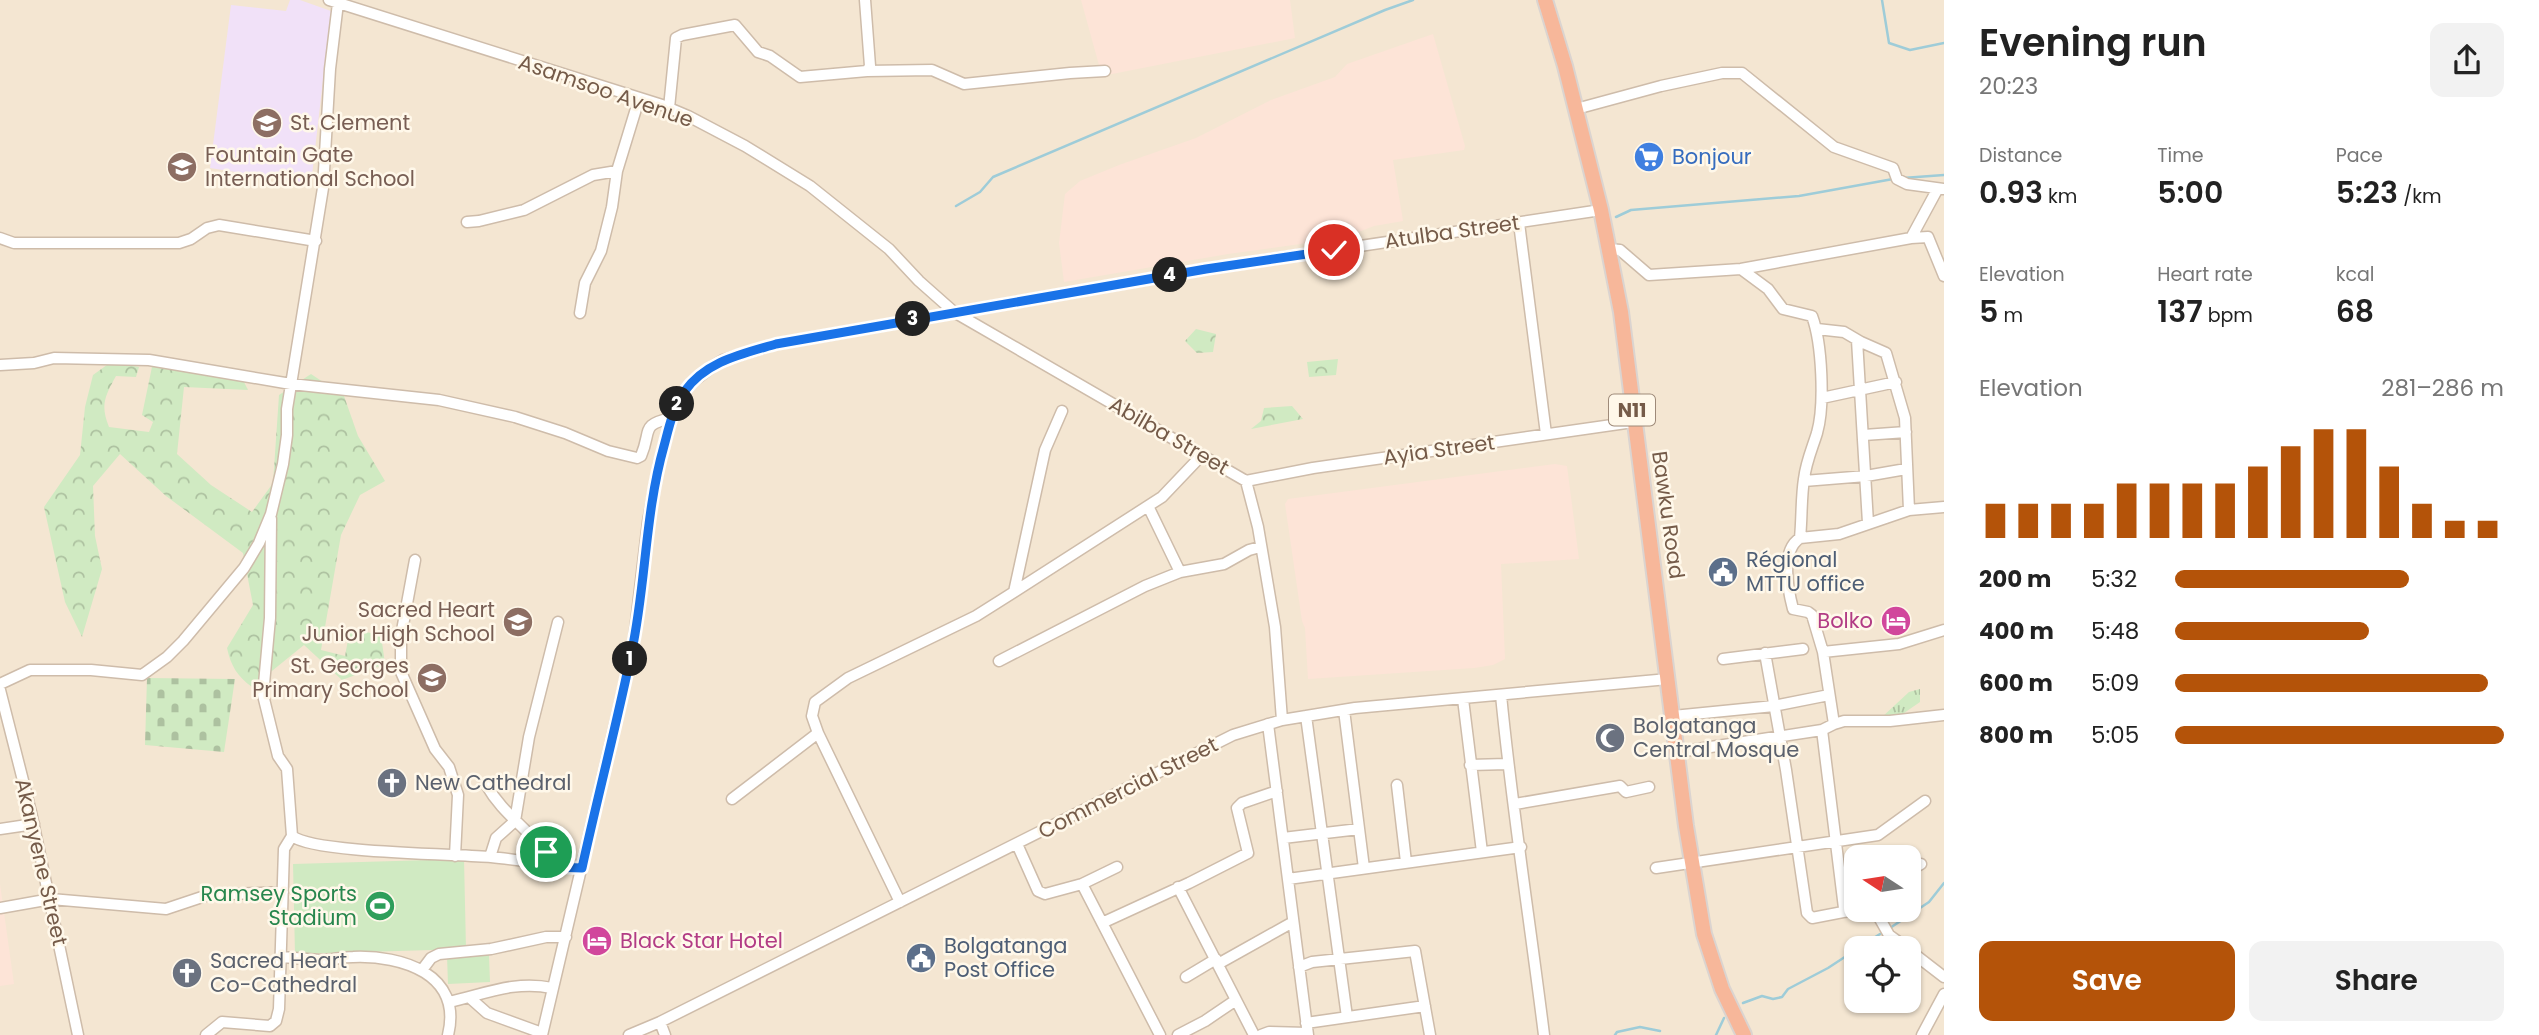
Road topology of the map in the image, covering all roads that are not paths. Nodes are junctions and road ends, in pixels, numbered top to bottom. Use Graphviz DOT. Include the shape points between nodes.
graph roads {
  1 [pos="865,0"];
  2 [pos="1545,0"];
  3 [pos="334,2"];
  4 [pos="867,71"];
  5 [pos="1105,71"];
  6 [pos="639,99"];
  7 [pos="669,108"];
  8 [pos="1576,109"];
  9 [pos="617,171"];
  10 [pos="1941,189"];
  11 [pos="1601,210"];
  12 [pos="467,222"];
  13 [pos="1519,223"];
  14 [pos="1911,238"];
  15 [pos="0,239"];
  16 [pos="316,241"];
  17 [pos="1609,249"];
  18 [pos="1741,269"];
  19 [pos="1944,276"];
  20 [pos="954,312"];
  21 [pos="580,313"];
  22 [pos="1816,329"];
  23 [pos="1857,340"];
  24 [pos="0,365"];
  25 [pos="1895,382"];
  26 [pos="291,384"];
  27 [pos="1859,389"];
  28 [pos="1822,398"];
  29 [pos="1062,411"];
  30 [pos="671,418"];
  31 [pos="1633,422"];
  32 [pos="1906,432"];
  33 [pos="1546,434"];
  34 [pos="1864,435"];
  35 [pos="1202,455"];
  36 [pos="1906,468"];
  37 [pos="1866,476"];
  38 [pos="1247,481"];
  39 [pos="1804,481"];
  40 [pos="1147,506"];
  41 [pos="1944,507"];
  42 [pos="1909,510"];
  43 [pos="271,514"];
  44 [pos="1868,523"];
  45 [pos="1800,538"];
  46 [pos="1260,547"];
  47 [pos="415,560"];
  48 [pos="1180,572"];
  49 [pos="1014,592"];
  50 [pos="558,622"];
  51 [pos="1944,630"];
  52 [pos="1803,649"];
  53 [pos="1823,652"];
  54 [pos="1765,653"];
  55 [pos="1723,659"];
  56 [pos="999,662"];
  57 [pos="1668,679"];
  58 [pos="0,684"];
  59 [pos="0,690"];
  60 [pos="1501,695"];
  61 [pos="1829,695"];
  62 [pos="1463,699"];
  63 [pos="1774,706"];
  64 [pos="1345,710"];
  65 [pos="1944,715"];
  66 [pos="1306,716"];
  67 [pos="1673,716"];
  68 [pos="1282,720"];
  69 [pos="1268,724"];
  70 [pos="1834,724"];
  71 [pos="1822,730"];
  72 [pos="818,733"];
  73 [pos="1779,737"];
  74 [pos="1678,752"];
  75 [pos="1507,764"];
  76 [pos="1470,765"];
  77 [pos="1397,785"];
  78 [pos="487,786"];
  79 [pos="1649,787"];
  80 [pos="1277,791"];
  81 [pos="732,799"];
  82 [pos="1925,801"];
  83 [pos="1514,804"];
  84 [pos="514,821"];
  85 [pos="34,824"];
  86 [pos="1359,829"];
  87 [pos="0,830"];
  88 [pos="1322,833"];
  89 [pos="292,836"];
  90 [pos="1283,838"];
  91 [pos="1836,842"];
  92 [pos="1017,845"];
  93 [pos="1521,846"];
  94 [pos="1797,848"];
  95 [pos="1482,852"];
  96 [pos="455,856"];
  97 [pos="490,857"];
  98 [pos="1693,861"];
  99 [pos="1406,862"];
  100 [pos="553,867"];
  101 [pos="1117,867"];
  102 [pos="582,868"];
  103 [pos="1364,868"];
  104 [pos="1656,868"];
  105 [pos="1328,873"];
  106 [pos="1840,878"];
  107 [pos="1844,878"];
  108 [pos="1287,879"];
  109 [pos="1082,884"];
  110 [pos="1178,887"];
  111 [pos="283,892"];
  112 [pos="51,899"];
  113 [pos="900,902"];
  114 [pos="0,908"];
  115 [pos="1843,912"];
  116 [pos="1293,922"];
  117 [pos="1102,923"];
  118 [pos="566,937"];
  119 [pos="282,957"];
  120 [pos="1339,959"];
  121 [pos="1921,959"];
  122 [pos="1217,962"];
  123 [pos="1299,967"];
  124 [pos="422,970"];
  125 [pos="1186,977"];
  126 [pos="1944,977"];
  127 [pos="552,988"];
  128 [pos="1944,994"];
  129 [pos="469,998"];
  130 [pos="1236,1000"];
  131 [pos="449,1002"];
  132 [pos="1425,1006"];
  133 [pos="1347,1017"];
  134 [pos="660,1022"];
  135 [pos="1307,1030"];
  136 [pos="1738,1030"];
  137 [pos="542,1034"];
  138 [pos="78,1035"];
  139 [pos="206,1035"];
  140 [pos="448,1035"];
  141 [pos="629,1035"];
  142 [pos="665,1035"];
  143 [pos="1160,1035"];
  144 [pos="1178,1035"];
  145 [pos="1254,1035"];
  146 [pos="1261,1035"];
  147 [pos="1430,1035"];
  148 [pos="1544,1035"];
  149 [pos="1751,1035"];
  150 [pos="1922,1035"];
  1 -- 4 [label="street"];
  2 -- 8 [label="highway, Bawku Road / N11"];
  3 -- 6 [label="street, Asamsoo Avenue"];
  3 -- 16 [label="street"];
  4 -- 5 [label="street" via="933,70 964,84"];
  4 -- 7 [label="street" via="797,77 758,52 738,25 678,35"];
  6 -- 7 [label="street, Asamsoo Avenue"];
  6 -- 9 [label="street"];
  7 -- 20 [label="street, Asamsoo Avenue" via="745,146 810,186 889,249"];
  8 -- 10 [label="street" via="1661,86 1742,73 1834,147 1893,168 1897,179 1907,184"];
  8 -- 11 [label="highway, Bawku Road / N11"];
  9 -- 12 [label="street" via="593,175 524,210"];
  9 -- 21 [label="street" via="601,251 585,283"];
  10 -- 14 [label="street"];
  11 -- 13 [label="street, Atulba Street"];
  11 -- 17 [label="highway, Bawku Road / N11"];
  13 -- 20 [label="street, Atulba Street" via="1217,267"];
  13 -- 33 [label="street"];
  14 -- 18 [label="street"];
  14 -- 19 [label="street" via="1928,237"];
  15 -- 16 [label="street" via="15,243 158,244 191,239 219,225"];
  16 -- 26 [label="street"];
  17 -- 18 [label="street" via="1620,250 1649,275"];
  17 -- 31 [label="highway, Bawku Road / N11"];
  18 -- 22 [label="street" via="1768,289 1783,309 1812,316"];
  20 -- 30 [label="street, Atulba Street" via="776,344 723,360 691,383"];
  20 -- 35 [label="street, Abilba Street"];
  22 -- 23 [label="street" via="1844,331"];
  22 -- 28 [label="street"];
  23 -- 25 [label="street" via="1886,353"];
  23 -- 27 [label="street"];
  24 -- 26 [label="street" via="54,358 149,360"];
  25 -- 27 [label="street"];
  25 -- 32 [label="street"];
  26 -- 30 [label="street" via="439,400 514,417 637,458 653,422"];
  26 -- 43 [label="street" via="287,435"];
  27 -- 28 [label="street"];
  27 -- 34 [label="street"];
  28 -- 39 [label="street"];
  29 -- 49 [label="street" via="1045,450"];
  30 -- 102 [label="street, Atulba Street" via="650,510 633,648"];
  31 -- 33 [label="street, Ayia Street"];
  31 -- 57 [label="highway, Bawku Road / N11"];
  32 -- 34 [label="street"];
  32 -- 36 [label="street"];
  33 -- 38 [label="street, Ayia Street"];
  34 -- 37 [label="street"];
  35 -- 38 [label="street, Abilba Street"];
  35 -- 40 [label="street"];
  36 -- 37 [label="street"];
  36 -- 42 [label="street"];
  37 -- 39 [label="street"];
  37 -- 44 [label="street"];
  38 -- 46 [label="street, Abilba Street"];
  39 -- 45 [label="street"];
  40 -- 48 [label="street"];
  40 -- 49 [label="street"];
  41 -- 42 [label="street"];
  42 -- 44 [label="street"];
  43 -- 58 [label="street" via="244,568 183,641 142,675 30,670"];
  43 -- 89 [label="street" via="270,618 263,695 278,756 287,769"];
  44 -- 45 [label="street" via="1834,536"];
  45 -- 53 [label="street" via="1789,553 1789,593 1793,609 1812,615"];
  46 -- 48 [label="street" via="1224,564"];
  46 -- 68 [label="street, Abilba Street" via="1275,627"];
  47 -- 96 [label="street" via="401,636 401,672 435,749 449,767 458,795"];
  48 -- 56 [label="street"];
  49 -- 72 [label="street" via="976,616 848,678 815,702 812,716"];
  50 -- 84 [label="street"];
  51 -- 53 [label="street" via="1899,643"];
  52 -- 54 [label="street"];
  53 -- 61 [label="street"];
  54 -- 55 [label="street"];
  54 -- 63 [label="street"];
  57 -- 60 [label="street, Commercial Street"];
  57 -- 67 [label="highway, Bawku Road / N11"];
  59 -- 85 [label="street, Akanyene Street"];
  60 -- 62 [label="street, Commercial Street"];
  60 -- 75 [label="street"];
  61 -- 63 [label="street"];
  61 -- 70 [label="street"];
  62 -- 64 [label="street, Commercial Street"];
  62 -- 76 [label="street"];
  63 -- 67 [label="street"];
  63 -- 73 [label="street"];
  64 -- 66 [label="street, Commercial Street"];
  64 -- 86 [label="street"];
  65 -- 70 [label="street"];
  66 -- 68 [label="street, Commercial Street"];
  66 -- 88 [label="street"];
  67 -- 74 [label="highway, Bawku Road / N11"];
  68 -- 69 [label="street, Commercial Street"];
  69 -- 80 [label="street"];
  69 -- 92 [label="street, Commercial Street" via="1207,747"];
  70 -- 71 [label="street"];
  71 -- 73 [label="street"];
  71 -- 91 [label="street"];
  72 -- 81 [label="street"];
  72 -- 113 [label="street"];
  73 -- 74 [label="street"];
  73 -- 94 [label="street"];
  74 -- 98 [label="highway, Bawku Road / N11"];
  75 -- 76 [label="street"];
  75 -- 83 [label="street"];
  76 -- 95 [label="street"];
  77 -- 99 [label="street"];
  78 -- 84 [label="street"];
  79 -- 83 [label="street" via="1626,792 1620,786"];
  80 -- 90 [label="street"];
  80 -- 110 [label="street" via="1237,808 1248,853"];
  82 -- 91 [label="street" via="1878,835"];
  83 -- 93 [label="street"];
  84 -- 97 [label="street" via="496,838"];
  84 -- 100 [label="street" via="536,839"];
  85 -- 87 [label="street"];
  85 -- 112 [label="street, Akanyene Street"];
  86 -- 88 [label="street"];
  86 -- 103 [label="street"];
  88 -- 90 [label="street"];
  88 -- 105 [label="street"];
  89 -- 96 [label="street" via="329,846"];
  89 -- 111 [label="street" via="285,849"];
  90 -- 108 [label="street"];
  91 -- 94 [label="street"];
  91 -- 106 [label="street"];
  92 -- 109 [label="street" via="1038,891 1045,894"];
  92 -- 113 [label="street, Commercial Street"];
  93 -- 95 [label="street"];
  93 -- 148 [label="street"];
  94 -- 98 [label="street"];
  94 -- 115 [label="street" via="1808,917"];
  95 -- 99 [label="street"];
  96 -- 97 [label="street"];
  97 -- 100 [label="street"];
  98 -- 104 [label="street"];
  98 -- 136 [label="highway, Bawku Road / N11" via="1704,934"];
  99 -- 103 [label="street"];
  100 -- 102 [label="street"];
  101 -- 109 [label="street"];
  102 -- 118 [label="street, Atulba Street"];
  103 -- 105 [label="street"];
  105 -- 108 [label="street"];
  105 -- 120 [label="street"];
  106 -- 107 [label="street"];
  106 -- 115 [label="street"];
  108 -- 116 [label="street"];
  109 -- 117 [label="street"];
  110 -- 117 [label="street"];
  110 -- 122 [label="street"];
  111 -- 112 [label="street" via="208,895 166,909"];
  111 -- 119 [label="street"];
  112 -- 114 [label="street"];
  112 -- 138 [label="street, Akanyene Street"];
  113 -- 134 [label="street, Commercial Street"];
  116 -- 122 [label="street"];
  116 -- 123 [label="street"];
  117 -- 143 [label="street"];
  118 -- 124 [label="street" via="439,954"];
  118 -- 127 [label="street, Atulba Street"];
  119 -- 124 [label="street" via="354,957 397,961"];
  119 -- 139 [label="street" via="276,1021 270,1026 222,1021"];
  120 -- 123 [label="street"];
  120 -- 132 [label="street" via="1415,951"];
  120 -- 133 [label="street"];
  121 -- 126 [label="street"];
  122 -- 125 [label="street"];
  122 -- 130 [label="street"];
  123 -- 135 [label="street"];
  124 -- 131 [label="street" via="440,985"];
  127 -- 129 [label="street" via="514,986"];
  127 -- 137 [label="street, Atulba Street"];
  128 -- 150 [label="street"];
  129 -- 131 [label="street"];
  129 -- 137 [label="street" via="487,1013"];
  130 -- 144 [label="street"];
  130 -- 145 [label="street"];
  131 -- 140 [label="street"];
  132 -- 133 [label="street"];
  132 -- 147 [label="street"];
  133 -- 135 [label="street"];
  134 -- 141 [label="street, Commercial Street"];
  134 -- 142 [label="street"];
  135 -- 146 [label="street"];
  136 -- 149 [label="highway, N11"];
}
